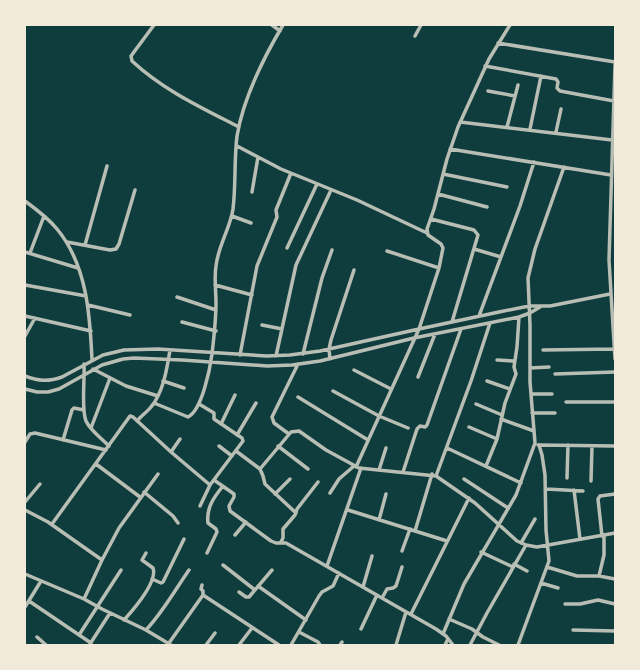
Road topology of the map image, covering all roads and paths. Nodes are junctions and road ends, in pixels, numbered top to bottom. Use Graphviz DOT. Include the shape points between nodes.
graph roads {
  1 [pos="154,25"];
  2 [pos="272,25"];
  3 [pos="283,25"];
  4 [pos="421,25"];
  5 [pos="510,25"];
  6 [pos="280,31"];
  7 [pos="415,36"];
  8 [pos="498,43"];
  9 [pos="615,64"];
  10 [pos="486,66"];
  11 [pos="542,76"];
  12 [pos="518,85"];
  13 [pos="488,91"];
  14 [pos="515,96"];
  15 [pos="614,101"];
  16 [pos="561,109"];
  17 [pos="460,122"];
  18 [pos="239,127"];
  19 [pos="507,127"];
  20 [pos="530,129"];
  21 [pos="556,132"];
  22 [pos="612,140"];
  23 [pos="237,146"];
  24 [pos="450,149"];
  25 [pos="258,157"];
  26 [pos="534,162"];
  27 [pos="107,166"];
  28 [pos="564,167"];
  29 [pos="291,173"];
  30 [pos="443,174"];
  31 [pos="611,175"];
  32 [pos="317,184"];
  33 [pos="507,187"];
  34 [pos="135,190"];
  35 [pos="331,190"];
  36 [pos="252,192"];
  37 [pos="438,194"];
  38 [pos="25,201"];
  39 [pos="487,207"];
  40 [pos="44,216"];
  41 [pos="232,216"];
  42 [pos="431,219"];
  43 [pos="251,224"];
  44 [pos="427,233"];
  45 [pos="67,242"];
  46 [pos="85,245"];
  47 [pos="288,248"];
  48 [pos="474,248"];
  49 [pos="332,250"];
  50 [pos="387,251"];
  51 [pos="25,252"];
  52 [pos="30,253"];
  53 [pos="501,257"];
  54 [pos="78,268"];
  55 [pos="439,268"];
  56 [pos="354,270"];
  57 [pos="25,285"];
  58 [pos="215,285"];
  59 [pos="610,294"];
  60 [pos="252,295"];
  61 [pos="86,296"];
  62 [pos="177,297"];
  63 [pos="88,305"];
  64 [pos="529,306"];
  65 [pos="540,307"];
  66 [pos="613,307"];
  67 [pos="216,310"];
  68 [pos="530,313"];
  69 [pos="130,315"];
  70 [pos="25,316"];
  71 [pos="478,316"];
  72 [pos="519,317"];
  73 [pos="35,318"];
  74 [pos="182,322"];
  75 [pos="452,322"];
  76 [pos="490,323"];
  77 [pos="262,325"];
  78 [pos="419,328"];
  79 [pos="282,329"];
  80 [pos="461,329"];
  81 [pos="91,331"];
  82 [pos="216,331"];
  83 [pos="434,334"];
  84 [pos="25,336"];
  85 [pos="414,338"];
  86 [pos="614,348"];
  87 [pos="329,349"];
  88 [pos="170,350"];
  89 [pos="543,350"];
  90 [pos="212,352"];
  91 [pos="304,354"];
  92 [pos="240,355"];
  93 [pos="276,356"];
  94 [pos="330,359"];
  95 [pos="615,359"];
  96 [pos="92,360"];
  97 [pos="168,360"];
  98 [pos="497,360"];
  99 [pos="514,361"];
  100 [pos="211,362"];
  101 [pos="84,364"];
  102 [pos="298,364"];
  103 [pos="549,367"];
  104 [pos="530,368"];
  105 [pos="93,369"];
  106 [pos="354,370"];
  107 [pos="615,372"];
  108 [pos="84,374"];
  109 [pos="555,374"];
  110 [pos="25,376"];
  111 [pos="418,377"];
  112 [pos="110,378"];
  113 [pos="163,381"];
  114 [pos="487,381"];
  115 [pos="184,388"];
  116 [pos="25,389"];
  117 [pos="391,389"];
  118 [pos="510,389"];
  119 [pos="333,391"];
  120 [pos="531,394"];
  121 [pos="552,394"];
  122 [pos="158,396"];
  123 [pos="235,396"];
  124 [pos="298,397"];
  125 [pos="566,402"];
  126 [pos="615,402"];
  127 [pos="154,403"];
  128 [pos="256,403"];
  129 [pos="199,404"];
  130 [pos="476,404"];
  131 [pos="84,410"];
  132 [pos="532,413"];
  133 [pos="555,413"];
  134 [pos="379,416"];
  135 [pos="501,417"];
  136 [pos="137,420"];
  137 [pos="221,424"];
  138 [pos="469,427"];
  139 [pos="92,428"];
  140 [pos="408,428"];
  141 [pos="534,431"];
  142 [pos="289,434"];
  143 [pos="237,435"];
  144 [pos="180,439"];
  145 [pos="497,439"];
  146 [pos="63,440"];
  147 [pos="368,440"];
  148 [pos="25,442"];
  149 [pos="534,445"];
  150 [pos="539,445"];
  151 [pos="568,445"];
  152 [pos="109,446"];
  153 [pos="219,446"];
  154 [pos="278,446"];
  155 [pos="592,446"];
  156 [pos="615,446"];
  157 [pos="386,448"];
  158 [pos="447,448"];
  159 [pos="106,450"];
  160 [pos="236,451"];
  161 [pos="171,452"];
  162 [pos="232,456"];
  163 [pos="96,464"];
  164 [pos="354,466"];
  165 [pos="486,466"];
  166 [pos="361,468"];
  167 [pos="260,469"];
  168 [pos="308,469"];
  169 [pos="379,470"];
  170 [pos="403,472"];
  171 [pos="158,474"];
  172 [pos="434,475"];
  173 [pos="567,478"];
  174 [pos="290,479"];
  175 [pos="464,479"];
  176 [pos="214,480"];
  177 [pos="591,481"];
  178 [pos="318,482"];
  179 [pos="521,483"];
  180 [pos="40,484"];
  181 [pos="210,485"];
  182 [pos="223,486"];
  183 [pos="546,489"];
  184 [pos="574,490"];
  185 [pos="583,491"];
  186 [pos="144,492"];
  187 [pos="330,492"];
  188 [pos="275,494"];
  189 [pos="386,494"];
  190 [pos="615,494"];
  191 [pos="140,497"];
  192 [pos="469,498"];
  193 [pos="25,502"];
  194 [pos="200,506"];
  195 [pos="508,508"];
  196 [pos="25,510"];
  197 [pos="348,510"];
  198 [pos="296,512"];
  199 [pos="535,519"];
  200 [pos="378,520"];
  201 [pos="246,522"];
  202 [pos="178,523"];
  203 [pos="52,524"];
  204 [pos="498,524"];
  205 [pos="412,530"];
  206 [pos="615,533"];
  207 [pos="235,535"];
  208 [pos="603,535"];
  209 [pos="184,539"];
  210 [pos="580,540"];
  211 [pos="447,541"];
  212 [pos="281,542"];
  213 [pos="521,543"];
  214 [pos="526,545"];
  215 [pos="547,545"];
  216 [pos="402,551"];
  217 [pos="481,552"];
  218 [pos="146,553"];
  219 [pos="207,553"];
  220 [pos="372,556"];
  221 [pos="102,560"];
  222 [pos="223,565"];
  223 [pos="327,566"];
  224 [pos="514,566"];
  225 [pos="547,566"];
  226 [pos="402,567"];
  227 [pos="121,570"];
  228 [pos="190,570"];
  229 [pos="272,570"];
  230 [pos="527,570"];
  231 [pos="25,574"];
  232 [pos="339,574"];
  233 [pos="599,576"];
  234 [pos="152,579"];
  235 [pos="615,579"];
  236 [pos="41,581"];
  237 [pos="541,584"];
  238 [pos="202,585"];
  239 [pos="258,586"];
  240 [pos="363,587"];
  241 [pos="558,588"];
  242 [pos="255,590"];
  243 [pos="239,592"];
  244 [pos="203,595"];
  245 [pos="377,595"];
  246 [pos="382,598"];
  247 [pos="84,599"];
  248 [pos="29,601"];
  249 [pos="565,604"];
  250 [pos="615,604"];
  251 [pos="25,607"];
  252 [pos="97,607"];
  253 [pos="406,612"];
  254 [pos="110,613"];
  255 [pos="411,614"];
  256 [pos="449,619"];
  257 [pos="124,620"];
  258 [pos="306,620"];
  259 [pos="252,628"];
  260 [pos="360,629"];
  261 [pos="146,630"];
  262 [pos="573,630"];
  263 [pos="615,631"];
  264 [pos="298,632"];
  265 [pos="477,632"];
  266 [pos="215,633"];
  267 [pos="443,634"];
  268 [pos="79,635"];
  269 [pos="37,637"];
  270 [pos="448,639"];
  271 [pos="90,644"];
  272 [pos="170,644"];
  273 [pos="46,645"];
  274 [pos="206,645"];
  275 [pos="240,645"];
  276 [pos="279,645"];
  277 [pos="291,645"];
  278 [pos="320,645"];
  279 [pos="396,645"];
  280 [pos="445,645"];
  281 [pos="453,645"];
  282 [pos="470,645"];
  283 [pos="499,645"];
  284 [pos="518,645"];
  1 -- 18 [label="street" via="131,56 132,61 158,82"];
  2 -- 6 [label="street"];
  3 -- 6 [label="street"];
  4 -- 7 [label="street"];
  5 -- 8 [label="street"];
  6 -- 18 [label="street" via="247,98"];
  8 -- 9 [label="street"];
  8 -- 10 [label="street"];
  9 -- 15 [label="street"];
  10 -- 11 [label="street"];
  10 -- 17 [label="street"];
  11 -- 15 [label="street" via="557,79 557,88 560,91"];
  11 -- 20 [label="street"];
  12 -- 14 [label="street"];
  13 -- 14 [label="street"];
  14 -- 19 [label="street"];
  15 -- 22 [label="street"];
  16 -- 21 [label="street"];
  17 -- 19 [label="street"];
  17 -- 24 [label="street"];
  18 -- 23 [label="street"];
  19 -- 20 [label="street"];
  20 -- 21 [label="street"];
  21 -- 22 [label="street"];
  22 -- 31 [label="street"];
  23 -- 25 [label="street"];
  23 -- 41 [label="street"];
  24 -- 26 [label="street"];
  24 -- 30 [label="street"];
  25 -- 29 [label="street"];
  25 -- 36 [label="street"];
  26 -- 28 [label="street"];
  26 -- 53 [label="street"];
  27 -- 46 [label="street"];
  28 -- 31 [label="street"];
  28 -- 64 [label="street" via="531,264 528,278"];
  29 -- 32 [label="street"];
  29 -- 60 [label="street" via="276,210 278,216 260,257"];
  30 -- 33 [label="street"];
  30 -- 37 [label="street"];
  31 -- 59 [label="street"];
  32 -- 35 [label="street"];
  32 -- 47 [label="street"];
  34 -- 46 [label="street" via="117,248 112,250"];
  35 -- 44 [label="street"];
  35 -- 79 [label="street" via="296,265"];
  37 -- 39 [label="street"];
  37 -- 42 [label="street"];
  38 -- 40 [label="street"];
  40 -- 45 [label="street"];
  40 -- 52 [label="street"];
  41 -- 43 [label="street"];
  41 -- 58 [label="street" via="217,257"];
  42 -- 44 [label="street"];
  42 -- 48 [label="street" via="474,230 478,235"];
  44 -- 55 [label="street" via="443,248"];
  45 -- 46 [label="street"];
  45 -- 54 [label="street"];
  48 -- 53 [label="street"];
  48 -- 75 [label="street"];
  49 -- 91 [label="street" via="322,278"];
  50 -- 55 [label="street"];
  51 -- 52 [label="street"];
  52 -- 54 [label="street"];
  53 -- 71 [label="street"];
  54 -- 61 [label="street"];
  55 -- 78 [label="street"];
  56 -- 87 [label="street"];
  57 -- 61 [label="street"];
  58 -- 60 [label="street"];
  58 -- 67 [label="street"];
  59 -- 65 [label="street"];
  59 -- 66 [label="street"];
  60 -- 92 [label="street"];
  61 -- 63 [label="street"];
  62 -- 67 [label="street"];
  63 -- 69 [label="street"];
  63 -- 81 [label="street"];
  64 -- 65 [label="street"];
  64 -- 68 [label="street"];
  64 -- 71 [label="street"];
  65 -- 68 [label="street"];
  66 -- 86 [label="street"];
  67 -- 82 [label="street"];
  68 -- 72 [label="street"];
  68 -- 104 [label="street"];
  70 -- 73 [label="street"];
  71 -- 75 [label="street"];
  72 -- 76 [label="street"];
  72 -- 99 [label="street"];
  73 -- 81 [label="street"];
  73 -- 84 [label="street"];
  74 -- 82 [label="street"];
  75 -- 78 [label="street"];
  76 -- 80 [label="street"];
  76 -- 158 [label="street"];
  77 -- 79 [label="street"];
  78 -- 85 [label="street"];
  78 -- 87 [label="street"];
  79 -- 93 [label="street"];
  80 -- 83 [label="street"];
  80 -- 170 [label="street" via="427,426 420,426 417,429"];
  81 -- 96 [label="street"];
  82 -- 90 [label="street"];
  83 -- 85 [label="street"];
  83 -- 111 [label="street"];
  85 -- 94 [label="street"];
  85 -- 117 [label="street"];
  86 -- 89 [label="street"];
  86 -- 95 [label="street"];
  87 -- 91 [label="street"];
  87 -- 94 [label="street"];
  88 -- 90 [label="street"];
  88 -- 96 [label="street" via="124,350"];
  88 -- 97 [label="street"];
  90 -- 92 [label="street"];
  90 -- 100 [label="street"];
  91 -- 93 [label="street"];
  92 -- 93 [label="street"];
  94 -- 102 [label="street"];
  96 -- 101 [label="street"];
  97 -- 100 [label="street"];
  97 -- 105 [label="street" via="123,359"];
  97 -- 113 [label="street"];
  98 -- 99 [label="street"];
  99 -- 118 [label="street" via="516,373"];
  100 -- 102 [label="street" via="267,366"];
  100 -- 129 [label="street"];
  101 -- 108 [label="street"];
  101 -- 110 [label="street" via="56,380 42,381"];
  102 -- 142 [label="street" via="272,417 274,423"];
  103 -- 104 [label="street"];
  104 -- 120 [label="street"];
  105 -- 108 [label="street"];
  105 -- 112 [label="street"];
  106 -- 117 [label="street"];
  107 -- 109 [label="street"];
  108 -- 116 [label="street" via="70,384 48,392"];
  108 -- 131 [label="street"];
  112 -- 122 [label="street"];
  112 -- 139 [label="street"];
  113 -- 115 [label="street"];
  113 -- 122 [label="street"];
  114 -- 118 [label="street"];
  117 -- 134 [label="street"];
  118 -- 135 [label="street"];
  119 -- 134 [label="street"];
  120 -- 121 [label="street"];
  120 -- 132 [label="street"];
  122 -- 127 [label="street"];
  123 -- 137 [label="street"];
  124 -- 147 [label="street"];
  125 -- 126 [label="street"];
  127 -- 129 [label="street" via="187,417 191,416"];
  127 -- 136 [label="street"];
  128 -- 143 [label="street"];
  129 -- 137 [label="street" via="214,413 214,418"];
  130 -- 135 [label="street"];
  131 -- 139 [label="street" via="85,419"];
  131 -- 146 [label="street" via="72,410"];
  132 -- 133 [label="street"];
  132 -- 141 [label="street"];
  134 -- 140 [label="street"];
  134 -- 147 [label="street"];
  135 -- 141 [label="street"];
  135 -- 145 [label="street"];
  136 -- 152 [label="street" via="130,416"];
  136 -- 161 [label="street"];
  137 -- 143 [label="street"];
  138 -- 145 [label="street"];
  139 -- 152 [label="street"];
  141 -- 149 [label="street"];
  142 -- 154 [label="street"];
  142 -- 164 [label="street" via="299,431"];
  143 -- 160 [label="street" via="243,441"];
  144 -- 161 [label="street"];
  145 -- 165 [label="street"];
  146 -- 148 [label="street" via="33,433"];
  146 -- 159 [label="street"];
  147 -- 164 [label="street"];
  149 -- 150 [label="street"];
  149 -- 179 [label="street"];
  150 -- 151 [label="street"];
  150 -- 183 [label="street"];
  151 -- 155 [label="street"];
  151 -- 173 [label="street"];
  152 -- 159 [label="street"];
  153 -- 162 [label="street"];
  154 -- 167 [label="street"];
  154 -- 168 [label="street"];
  155 -- 156 [label="street"];
  155 -- 177 [label="street"];
  157 -- 169 [label="street"];
  158 -- 165 [label="street"];
  158 -- 172 [label="street"];
  159 -- 163 [label="street"];
  160 -- 162 [label="street"];
  160 -- 167 [label="street"];
  161 -- 181 [label="street"];
  162 -- 176 [label="street"];
  163 -- 191 [label="street"];
  163 -- 203 [label="street"];
  164 -- 166 [label="street"];
  164 -- 187 [label="street" via="339,479"];
  165 -- 179 [label="street"];
  166 -- 169 [label="street"];
  166 -- 197 [label="street"];
  167 -- 188 [label="street" via="264,483"];
  169 -- 170 [label="street"];
  170 -- 172 [label="street"];
  171 -- 186 [label="street"];
  172 -- 192 [label="street"];
  172 -- 205 [label="street"];
  174 -- 188 [label="street"];
  175 -- 195 [label="street"];
  176 -- 181 [label="street"];
  176 -- 182 [label="street"];
  178 -- 198 [label="street"];
  179 -- 195 [label="street"];
  180 -- 193 [label="street"];
  181 -- 194 [label="street"];
  182 -- 201 [label="street" via="234,495 229,509"];
  182 -- 219 [label="street" via="208,510 208,523 217,532"];
  183 -- 184 [label="street"];
  183 -- 215 [label="street"];
  184 -- 185 [label="street"];
  184 -- 210 [label="street"];
  186 -- 191 [label="street"];
  186 -- 202 [label="street"];
  188 -- 198 [label="street"];
  189 -- 200 [label="street"];
  190 -- 208 [label="street" via="600,496 598,499"];
  191 -- 221 [label="street"];
  192 -- 204 [label="street"];
  192 -- 211 [label="street"];
  195 -- 204 [label="street"];
  196 -- 203 [label="street"];
  197 -- 200 [label="street"];
  197 -- 223 [label="street"];
  198 -- 212 [label="street" via="283,529"];
  199 -- 213 [label="street"];
  200 -- 205 [label="street"];
  201 -- 207 [label="street"];
  201 -- 212 [label="street" via="271,541"];
  203 -- 221 [label="street"];
  204 -- 213 [label="street"];
  204 -- 217 [label="street"];
  205 -- 211 [label="street"];
  205 -- 216 [label="street"];
  206 -- 208 [label="street"];
  208 -- 210 [label="street"];
  208 -- 233 [label="street" via="604,555"];
  209 -- 234 [label="street" via="164,582"];
  210 -- 215 [label="street"];
  211 -- 255 [label="street"];
  212 -- 223 [label="street"];
  213 -- 214 [label="street"];
  214 -- 215 [label="street"];
  214 -- 224 [label="street"];
  215 -- 225 [label="street"];
  217 -- 224 [label="street"];
  217 -- 256 [label="street"];
  218 -- 234 [label="street" via="142,560 153,570"];
  220 -- 240 [label="street"];
  221 -- 247 [label="street"];
  222 -- 242 [label="street"];
  223 -- 232 [label="street"];
  224 -- 230 [label="street"];
  224 -- 265 [label="street"];
  225 -- 233 [label="street" via="577,576"];
  225 -- 237 [label="street"];
  226 -- 246 [label="street" via="396,586 387,589"];
  227 -- 252 [label="street"];
  228 -- 261 [label="street" via="162,612"];
  229 -- 239 [label="street"];
  231 -- 236 [label="street"];
  232 -- 240 [label="street"];
  232 -- 258 [label="street" via="333,586 322,592"];
  233 -- 235 [label="street"];
  234 -- 257 [label="street" via="142,599"];
  236 -- 247 [label="street"];
  236 -- 248 [label="street"];
  237 -- 241 [label="street"];
  237 -- 284 [label="street"];
  238 -- 244 [label="street"];
  239 -- 242 [label="street"];
  239 -- 258 [label="street"];
  240 -- 245 [label="street"];
  242 -- 243 [label="street" via="248,597"];
  244 -- 259 [label="street"];
  244 -- 272 [label="street"];
  245 -- 246 [label="street"];
  245 -- 260 [label="street"];
  246 -- 253 [label="street"];
  247 -- 252 [label="street"];
  248 -- 251 [label="street"];
  248 -- 268 [label="street"];
  249 -- 250 [label="street" via="583,604 598,600"];
  252 -- 254 [label="street"];
  252 -- 268 [label="street"];
  253 -- 255 [label="street"];
  253 -- 279 [label="street"];
  254 -- 257 [label="street"];
  254 -- 271 [label="street"];
  255 -- 267 [label="street"];
  256 -- 265 [label="street"];
  256 -- 267 [label="street"];
  257 -- 261 [label="street"];
  258 -- 264 [label="street"];
  259 -- 275 [label="street"];
  259 -- 276 [label="street"];
  261 -- 272 [label="street"];
  262 -- 263 [label="street"];
  264 -- 277 [label="street"];
  264 -- 278 [label="street"];
  265 -- 282 [label="street"];
  265 -- 283 [label="street"];
  266 -- 274 [label="street"];
  267 -- 270 [label="street"];
  268 -- 271 [label="street"];
  269 -- 273 [label="street"];
  270 -- 280 [label="street"];
  270 -- 281 [label="street"];
}
